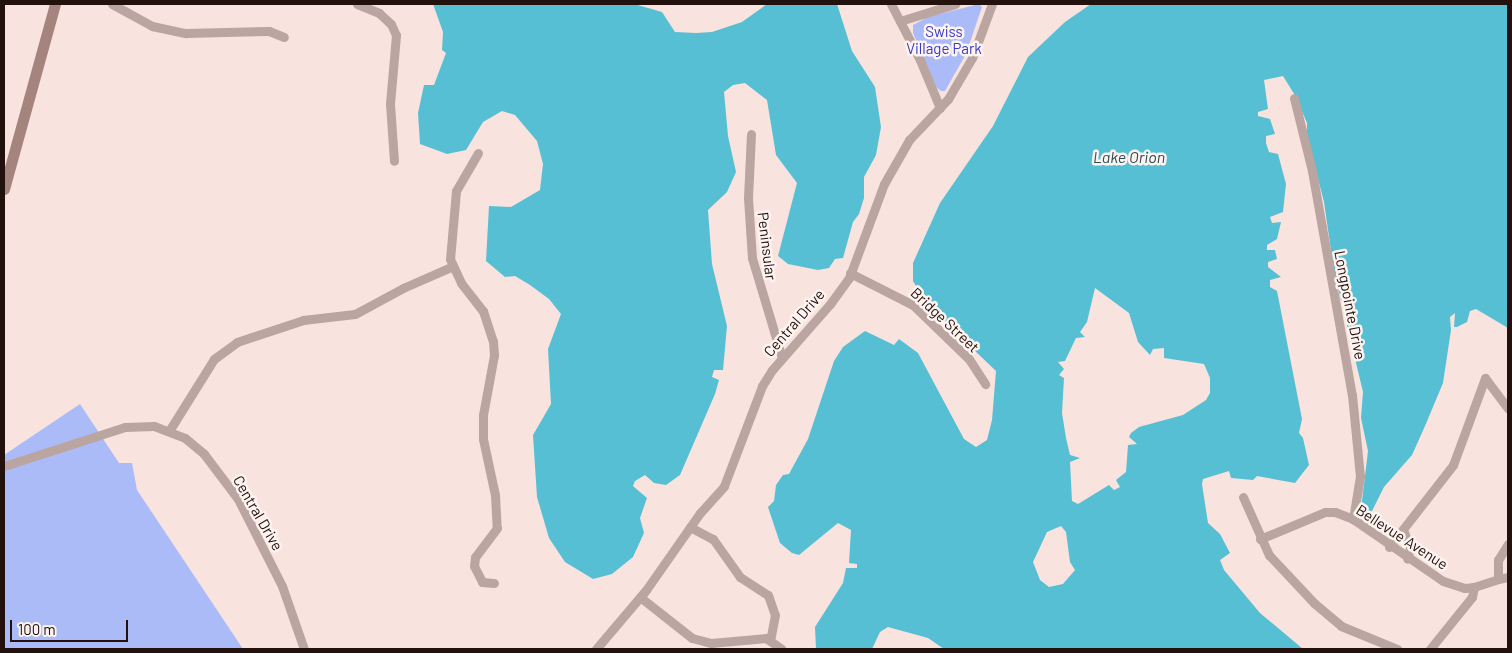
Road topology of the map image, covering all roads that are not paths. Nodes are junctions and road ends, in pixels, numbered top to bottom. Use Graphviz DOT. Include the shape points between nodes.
graph roads {
  1 [pos="55,4"];
  2 [pos="112,4"];
  3 [pos="357,4"];
  4 [pos="891,4"];
  5 [pos="955,4"];
  6 [pos="992,4"];
  7 [pos="900,21"];
  8 [pos="284,37"];
  9 [pos="1294,98"];
  10 [pos="940,108"];
  11 [pos="751,134"];
  12 [pos="478,153"];
  13 [pos="394,160"];
  14 [pos="4,189"];
  15 [pos="451,268"];
  16 [pos="850,274"];
  17 [pos="782,358"];
  18 [pos="985,384"];
  19 [pos="1508,408"];
  20 [pos="169,431"];
  21 [pos="4,466"];
  22 [pos="1243,497"];
  23 [pos="1353,520"];
  24 [pos="690,527"];
  25 [pos="1404,532"];
  26 [pos="1260,538"];
  27 [pos="1508,544"];
  28 [pos="1389,546"];
  29 [pos="1407,558"];
  30 [pos="1508,577"];
  31 [pos="1498,579"];
  32 [pos="494,583"];
  33 [pos="1474,587"];
  34 [pos="640,598"];
  35 [pos="770,641"];
  36 [pos="304,649"];
  37 [pos="596,649"];
  38 [pos="782,649"];
  39 [pos="1397,649"];
  40 [pos="1430,649"];
  1 -- 14 [label="street"];
  2 -- 8 [label="street" via="152,26 186,33 269,32"];
  3 -- 13 [label="street" via="379,13 391,24 396,35 390,104"];
  4 -- 7 [label="street"];
  5 -- 7 [label="street"];
  6 -- 10 [label="street, Central Drive" via="972,58"];
  7 -- 10 [label="street"];
  9 -- 23 [label="street, Longpointe Drive" via="1312,171 1352,395 1360,476"];
  10 -- 16 [label="street, Central Drive" via="909,140 892,170 866,226"];
  11 -- 17 [label="street, Peninsular" via="748,198 752,258"];
  12 -- 15 [label="street" via="456,191"];
  15 -- 20 [label="street" via="403,288 355,314 303,320 237,342 214,359"];
  15 -- 32 [label="street" via="483,311 493,341 483,431 497,522 491,537 475,557 474,566 482,582"];
  16 -- 17 [label="street, Central Drive" via="830,304"];
  16 -- 18 [label="street, Bridge Street" via="914,305 969,359"];
  17 -- 24 [label="street, Central Drive" via="762,386 724,486"];
  19 -- 25 [label="street" via="1485,378 1453,465 1426,496"];
  20 -- 21 [label="street, Central Drive" via="154,426 125,427"];
  20 -- 36 [label="street, Central Drive" via="185,438 204,454 238,499 282,586"];
  22 -- 26 [label="street"];
  23 -- 26 [label="street, Bellevue Avenue" via="1335,512 1325,512"];
  23 -- 28 [label="street, Bellevue Avenue"];
  24 -- 34 [label="street, Central Drive"];
  24 -- 35 [label="street" via="713,539 740,576 768,596 775,615"];
  25 -- 28 [label="street"];
  25 -- 29 [label="street" via="1410,548"];
  26 -- 39 [label="street" via="1281,569 1341,626"];
  27 -- 31 [label="street" via="1498,560"];
  28 -- 29 [label="street, Bellevue Avenue"];
  29 -- 33 [label="street, Bellevue Avenue" via="1443,581 1465,588"];
  30 -- 31 [label="street"];
  31 -- 33 [label="street"];
  33 -- 40 [label="street" via="1472,596"];
  34 -- 35 [label="street" via="692,638 712,643 752,638"];
  34 -- 37 [label="street, Central Drive"];
  35 -- 38 [label="street"];
}
